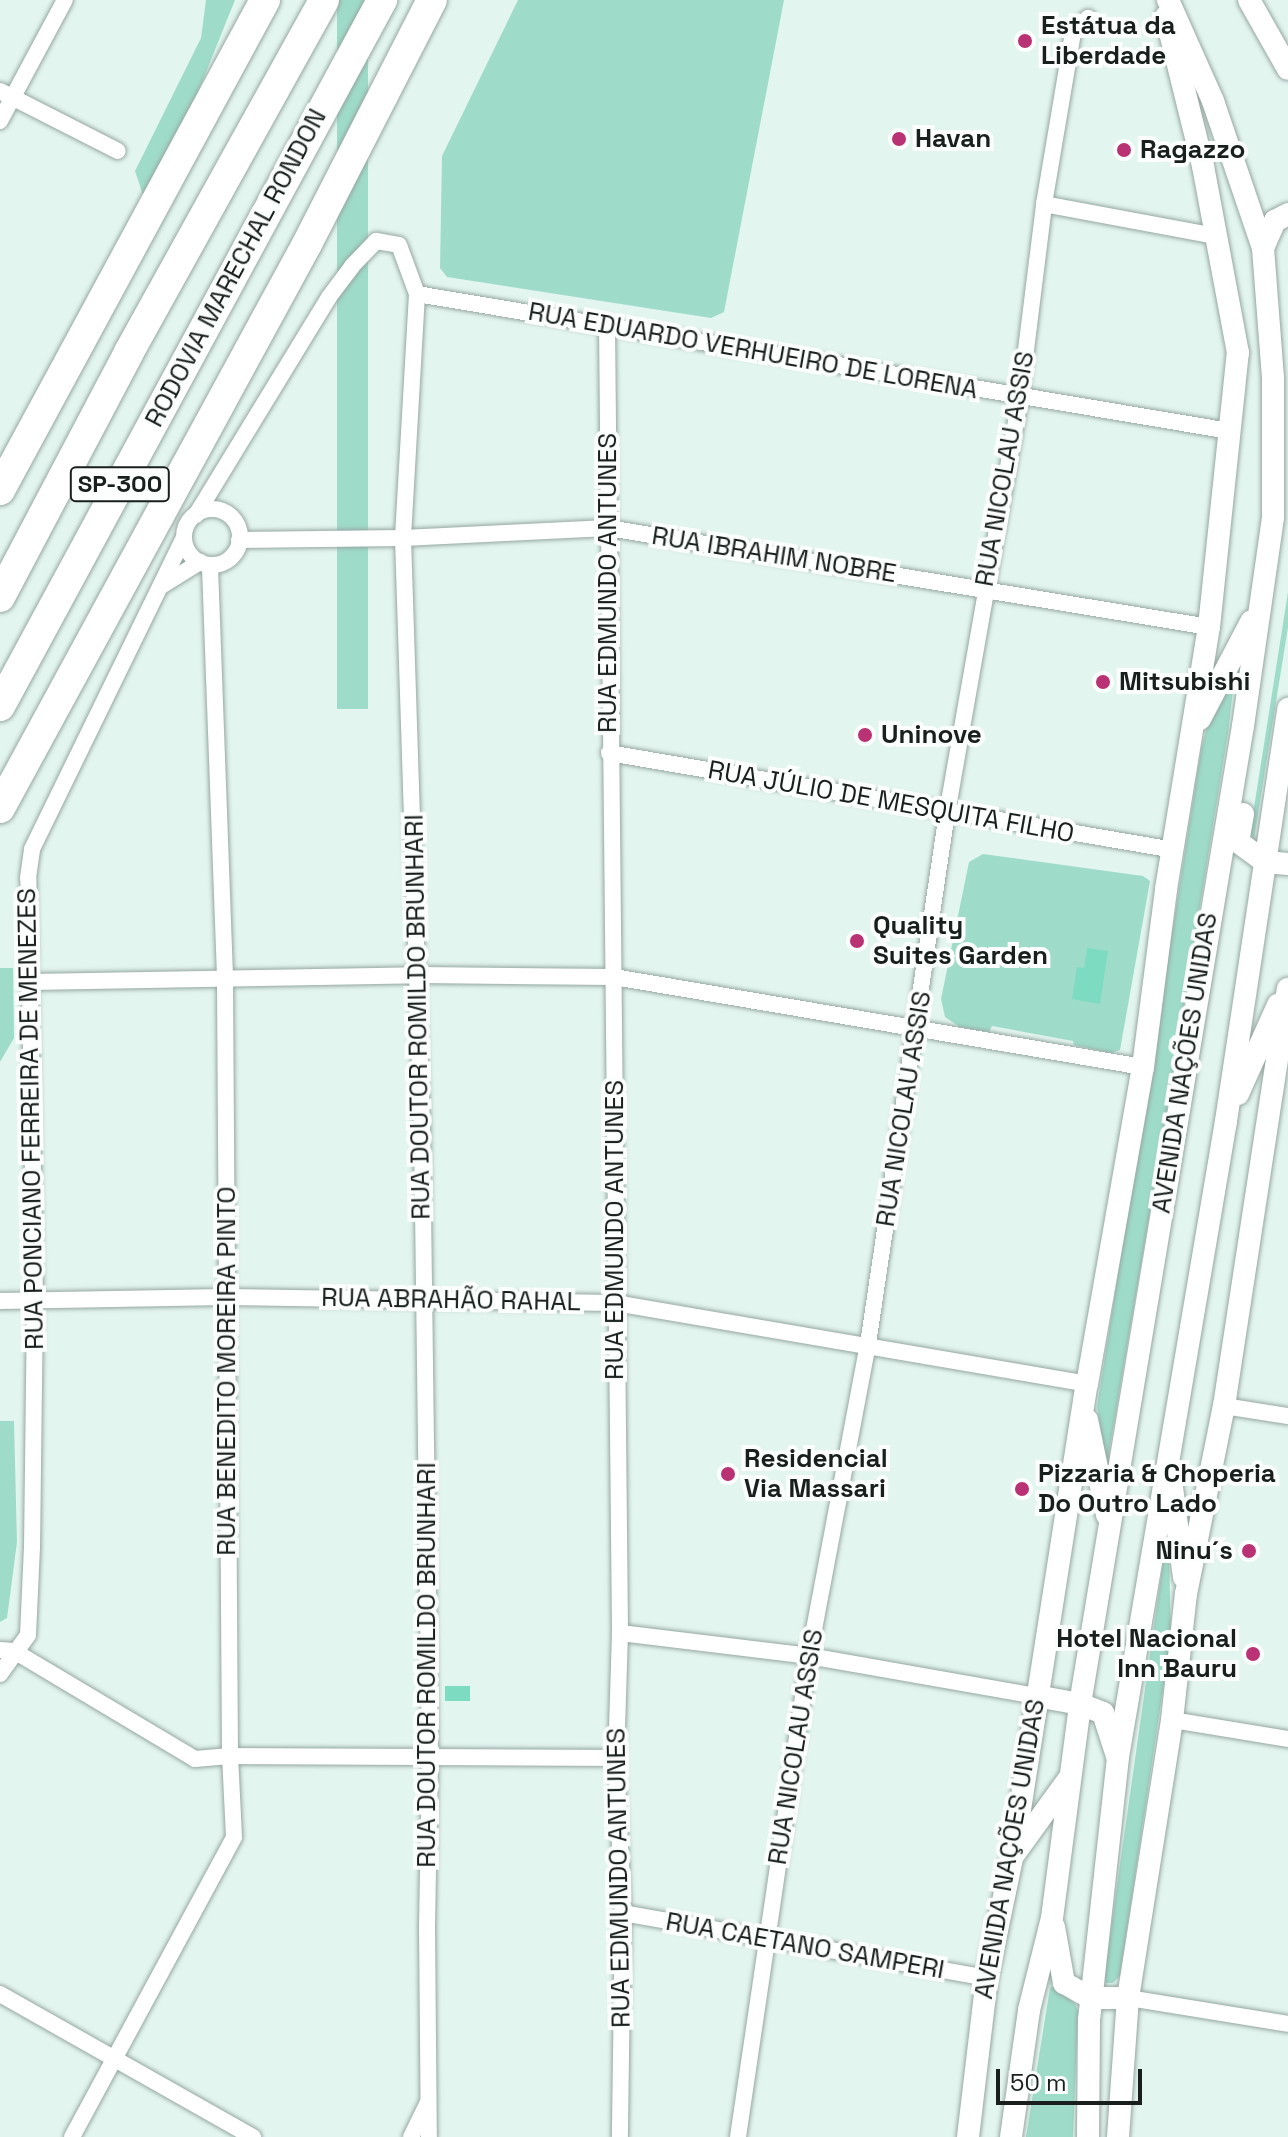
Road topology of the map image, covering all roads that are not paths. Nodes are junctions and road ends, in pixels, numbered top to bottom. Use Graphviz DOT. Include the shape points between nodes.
graph roads {
  1 [pos="65,0"];
  2 [pos="249,0"];
  3 [pos="265,0"];
  4 [pos="324,0"];
  5 [pos="382,0"];
  6 [pos="1162,0"];
  7 [pos="1168,0"];
  8 [pos="1249,0"];
  9 [pos="432,2"];
  10 [pos="1088,18"];
  11 [pos="1288,69"];
  12 [pos="223,81"];
  13 [pos="6,95"];
  14 [pos="0,121"];
  15 [pos="118,151"];
  16 [pos="1044,204"];
  17 [pos="1288,214"];
  18 [pos="1215,236"];
  19 [pos="1263,248"];
  20 [pos="417,294"];
  21 [pos="607,324"];
  22 [pos="1020,398"];
  23 [pos="1230,431"];
  24 [pos="219,480"];
  25 [pos="0,490"];
  26 [pos="222,512"];
  27 [pos="196,515"];
  28 [pos="608,528"];
  29 [pos="184,538"];
  30 [pos="403,538"];
  31 [pos="239,540"];
  32 [pos="205,563"];
  33 [pos="163,585"];
  34 [pos="985,589"];
  35 [pos="0,597"];
  36 [pos="1259,607"];
  37 [pos="1209,627"];
  38 [pos="0,706"];
  39 [pos="1288,709"];
  40 [pos="1243,726"];
  41 [pos="1192,735"];
  42 [pos="609,753"];
  43 [pos="0,808"];
  44 [pos="947,813"];
  45 [pos="1174,850"];
  46 [pos="1277,863"];
  47 [pos="419,975"];
  48 [pos="225,976"];
  49 [pos="614,977"];
  50 [pos="31,982"];
  51 [pos="1288,986"];
  52 [pos="916,1026"];
  53 [pos="1143,1067"];
  54 [pos="1281,1093"];
  55 [pos="1226,1121"];
  56 [pos="226,1297"];
  57 [pos="424,1300"];
  58 [pos="0,1301"];
  59 [pos="35,1301"];
  60 [pos="615,1303"];
  61 [pos="868,1344"];
  62 [pos="1087,1384"];
  63 [pos="1224,1406"];
  64 [pos="1084,1407"];
  65 [pos="1288,1416"];
  66 [pos="1168,1459"];
  67 [pos="1110,1529"];
  68 [pos="1186,1594"];
  69 [pos="620,1633"];
  70 [pos="7,1650"];
  71 [pos="809,1656"];
  72 [pos="0,1674"];
  73 [pos="1036,1696"];
  74 [pos="1080,1704"];
  75 [pos="1172,1720"];
  76 [pos="1288,1739"];
  77 [pos="230,1756"];
  78 [pos="430,1756"];
  79 [pos="1118,1757"];
  80 [pos="616,1758"];
  81 [pos="1071,1777"];
  82 [pos="1013,1854"];
  83 [pos="623,1913"];
  84 [pos="1052,1918"];
  85 [pos="765,1939"];
  86 [pos="987,1978"];
  87 [pos="0,1994"];
  88 [pos="1091,1998"];
  89 [pos="1128,1998"];
  90 [pos="1288,2024"];
  91 [pos="116,2059"];
  92 [pos="974,2096"];
  93 [pos="428,2103"];
  94 [pos="72,2137"];
  95 [pos="253,2137"];
  96 [pos="411,2137"];
  97 [pos="429,2137"];
  98 [pos="620,2137"];
  99 [pos="738,2137"];
  100 [pos="968,2137"];
  101 [pos="979,2137"];
  102 [pos="1011,2137"];
  103 [pos="1088,2137"];
  104 [pos="1118,2137"];
  1 -- 13 [label="street"];
  2 -- 12 [label="highway"];
  3 -- 12 [label="highway"];
  4 -- 35 [label="highway, RODOVIA MARECHAL RONDON / SP-300"];
  5 -- 38 [label="highway, RODOVIA MARECHAL RONDON / SP-300"];
  6 -- 18 [label="main road, AVENIDA NAÇÕES UNIDAS"];
  7 -- 19 [label="main road, AVENIDA NAÇÕES UNIDAS" via="1213,101"];
  8 -- 11 [label="main road"];
  9 -- 43 [label="highway" via="307,244"];
  10 -- 16 [label="street, RUA NICOLAU ASSIS" via="1073,32"];
  12 -- 25 [label="highway"];
  13 -- 14 [label="street"];
  13 -- 15 [label="street"];
  16 -- 18 [label="street"];
  16 -- 22 [label="street, RUA NICOLAU ASSIS"];
  17 -- 19 [label="main road" via="1275,221"];
  18 -- 23 [label="main road, AVENIDA NAÇÕES UNIDAS" via="1238,353"];
  19 -- 36 [label="main road, AVENIDA NAÇÕES UNIDAS" via="1273,378 1273,517"];
  20 -- 21 [label="street, RUA EDUARDO VERHUEIRO DE LORENA"];
  20 -- 24 [label="street, RUA DOUTOR ROMILDO BRUNHARI" via="399,245 376,241 329,297"];
  20 -- 30 [label="street, RUA DOUTOR ROMILDO BRUNHARI"];
  21 -- 22 [label="street, RUA EDUARDO VERHUEIRO DE LORENA"];
  21 -- 28 [label="street, RUA EDMUNDO ANTUNES"];
  22 -- 23 [label="street, RUA EDUARDO VERHUEIRO DE LORENA"];
  22 -- 34 [label="street, RUA NICOLAU ASSIS"];
  23 -- 37 [label="main road, AVENIDA NAÇÕES UNIDAS"];
  24 -- 26 [label="street"];
  24 -- 27 [label="street, RUA DOUTOR ROMILDO BRUNHARI"];
  26 -- 27 [label="street"];
  26 -- 31 [label="street" via="236,524"];
  27 -- 29 [label="street"];
  28 -- 30 [label="street, RUA IBRAHIM NOBRE"];
  28 -- 34 [label="street, RUA IBRAHIM NOBRE"];
  28 -- 42 [label="street, RUA EDMUNDO ANTUNES"];
  29 -- 32 [label="street" via="190,555"];
  29 -- 33 [label="street, RUA PONCIANO FERREIRA DE MENEZES"];
  30 -- 31 [label="street, RUA IBRAHIM NOBRE"];
  30 -- 47 [label="street, RUA DOUTOR ROMILDO BRUNHARI"];
  31 -- 32 [label="street" via="231,558"];
  32 -- 33 [label="street"];
  32 -- 48 [label="street, RUA BENEDITO MOREIRA PINTO"];
  33 -- 50 [label="street, RUA PONCIANO FERREIRA DE MENEZES" via="32,849"];
  34 -- 37 [label="street, RUA IBRAHIM NOBRE"];
  34 -- 44 [label="street, RUA NICOLAU ASSIS"];
  36 -- 40 [label="main road, AVENIDA NAÇÕES UNIDAS"];
  36 -- 41 [label="main road"];
  37 -- 41 [label="main road, AVENIDA NAÇÕES UNIDAS"];
  39 -- 46 [label="main road, AVENIDA NAÇÕES UNIDAS"];
  40 -- 46 [label="main road" via="1255,742 1238,842"];
  40 -- 67 [label="main road, AVENIDA NAÇÕES UNIDAS"];
  41 -- 45 [label="main road, AVENIDA NAÇÕES UNIDAS"];
  42 -- 44 [label="street, RUA JÚLIO DE MESQUITA FILHO"];
  42 -- 49 [label="street, RUA EDMUNDO ANTUNES"];
  44 -- 45 [label="street, RUA JÚLIO DE MESQUITA FILHO"];
  44 -- 52 [label="street, RUA NICOLAU ASSIS"];
  45 -- 53 [label="main road, AVENIDA NAÇÕES UNIDAS"];
  46 -- 55 [label="main road, AVENIDA NAÇÕES UNIDAS"];
  47 -- 48 [label="street"];
  47 -- 49 [label="street"];
  47 -- 57 [label="street, RUA DOUTOR ROMILDO BRUNHARI"];
  48 -- 50 [label="street"];
  48 -- 56 [label="street, RUA BENEDITO MOREIRA PINTO"];
  49 -- 52 [label="street"];
  49 -- 60 [label="street, RUA EDMUNDO ANTUNES"];
  50 -- 59 [label="street, RUA PONCIANO FERREIRA DE MENEZES"];
  51 -- 54 [label="main road"];
  51 -- 55 [label="main road"];
  52 -- 53 [label="street"];
  52 -- 61 [label="street, RUA NICOLAU ASSIS"];
  53 -- 62 [label="main road, AVENIDA NAÇÕES UNIDAS"];
  54 -- 63 [label="main road"];
  55 -- 66 [label="main road, AVENIDA NAÇÕES UNIDAS"];
  56 -- 57 [label="street, RUA ABRAHÃO RAHAL"];
  56 -- 59 [label="street, RUA ABRAHÃO RAHAL"];
  56 -- 77 [label="street, RUA BENEDITO MOREIRA PINTO"];
  57 -- 60 [label="street, RUA ABRAHÃO RAHAL"];
  57 -- 78 [label="street, RUA DOUTOR ROMILDO BRUNHARI"];
  58 -- 59 [label="street, RUA ABRAHÃO RAHAL"];
  59 -- 70 [label="street, RUA PONCIANO FERREIRA DE MENEZES" via="28,1635"];
  60 -- 61 [label="street, RUA ABRAHÃO RAHAL"];
  60 -- 69 [label="street, RUA EDMUNDO ANTUNES"];
  61 -- 62 [label="street, RUA ABRAHÃO RAHAL"];
  61 -- 71 [label="street, RUA NICOLAU ASSIS"];
  62 -- 64 [label="main road, AVENIDA NAÇÕES UNIDAS"];
  63 -- 65 [label="street"];
  63 -- 68 [label="main road"];
  64 -- 67 [label="main road"];
  64 -- 73 [label="main road, AVENIDA NAÇÕES UNIDAS"];
  66 -- 68 [label="main road"];
  66 -- 79 [label="main road, AVENIDA NAÇÕES UNIDAS"];
  67 -- 74 [label="main road, AVENIDA NAÇÕES UNIDAS"];
  68 -- 75 [label="main road"];
  69 -- 71 [label="street"];
  69 -- 80 [label="street, RUA EDMUNDO ANTUNES"];
  70 -- 72 [label="street, RUA PONCIANO FERREIRA DE MENEZES"];
  70 -- 77 [label="street" via="195,1759"];
  71 -- 73 [label="street"];
  71 -- 85 [label="street, RUA NICOLAU ASSIS"];
  73 -- 74 [label="main road"];
  73 -- 82 [label="main road, AVENIDA NAÇÕES UNIDAS"];
  74 -- 79 [label="main road" via="1103,1713"];
  74 -- 81 [label="main road, AVENIDA NAÇÕES UNIDAS"];
  75 -- 76 [label="street"];
  75 -- 89 [label="main road"];
  77 -- 78 [label="street"];
  77 -- 91 [label="street, RUA BENEDITO MOREIRA PINTO" via="234,1837"];
  78 -- 80 [label="street"];
  78 -- 93 [label="street, RUA DOUTOR ROMILDO BRUNHARI"];
  79 -- 88 [label="main road, AVENIDA NAÇÕES UNIDAS"];
  80 -- 83 [label="street, RUA EDMUNDO ANTUNES"];
  81 -- 82 [label="main road"];
  81 -- 84 [label="main road, AVENIDA NAÇÕES UNIDAS"];
  82 -- 86 [label="main road, AVENIDA NAÇÕES UNIDAS"];
  83 -- 85 [label="street, RUA CAETANO SAMPERI"];
  83 -- 98 [label="street, RUA EDMUNDO ANTUNES"];
  84 -- 88 [label="main road" via="1064,1983"];
  84 -- 102 [label="main road, AVENIDA NAÇÕES UNIDAS" via="1029,2010"];
  85 -- 86 [label="street, RUA CAETANO SAMPERI"];
  85 -- 99 [label="street, RUA NICOLAU ASSIS"];
  86 -- 92 [label="main road, AVENIDA NAÇÕES UNIDAS"];
  87 -- 91 [label="street"];
  88 -- 89 [label="main road"];
  88 -- 103 [label="main road, AVENIDA NAÇÕES UNIDAS"];
  89 -- 90 [label="street"];
  89 -- 104 [label="main road"];
  91 -- 94 [label="street, RUA BENEDITO MOREIRA PINTO"];
  91 -- 95 [label="street"];
  92 -- 100 [label="main road, AVENIDA NAÇÕES UNIDAS"];
  92 -- 101 [label="main road"];
  93 -- 96 [label="street"];
  93 -- 97 [label="street, RUA DOUTOR ROMILDO BRUNHARI"];
}
